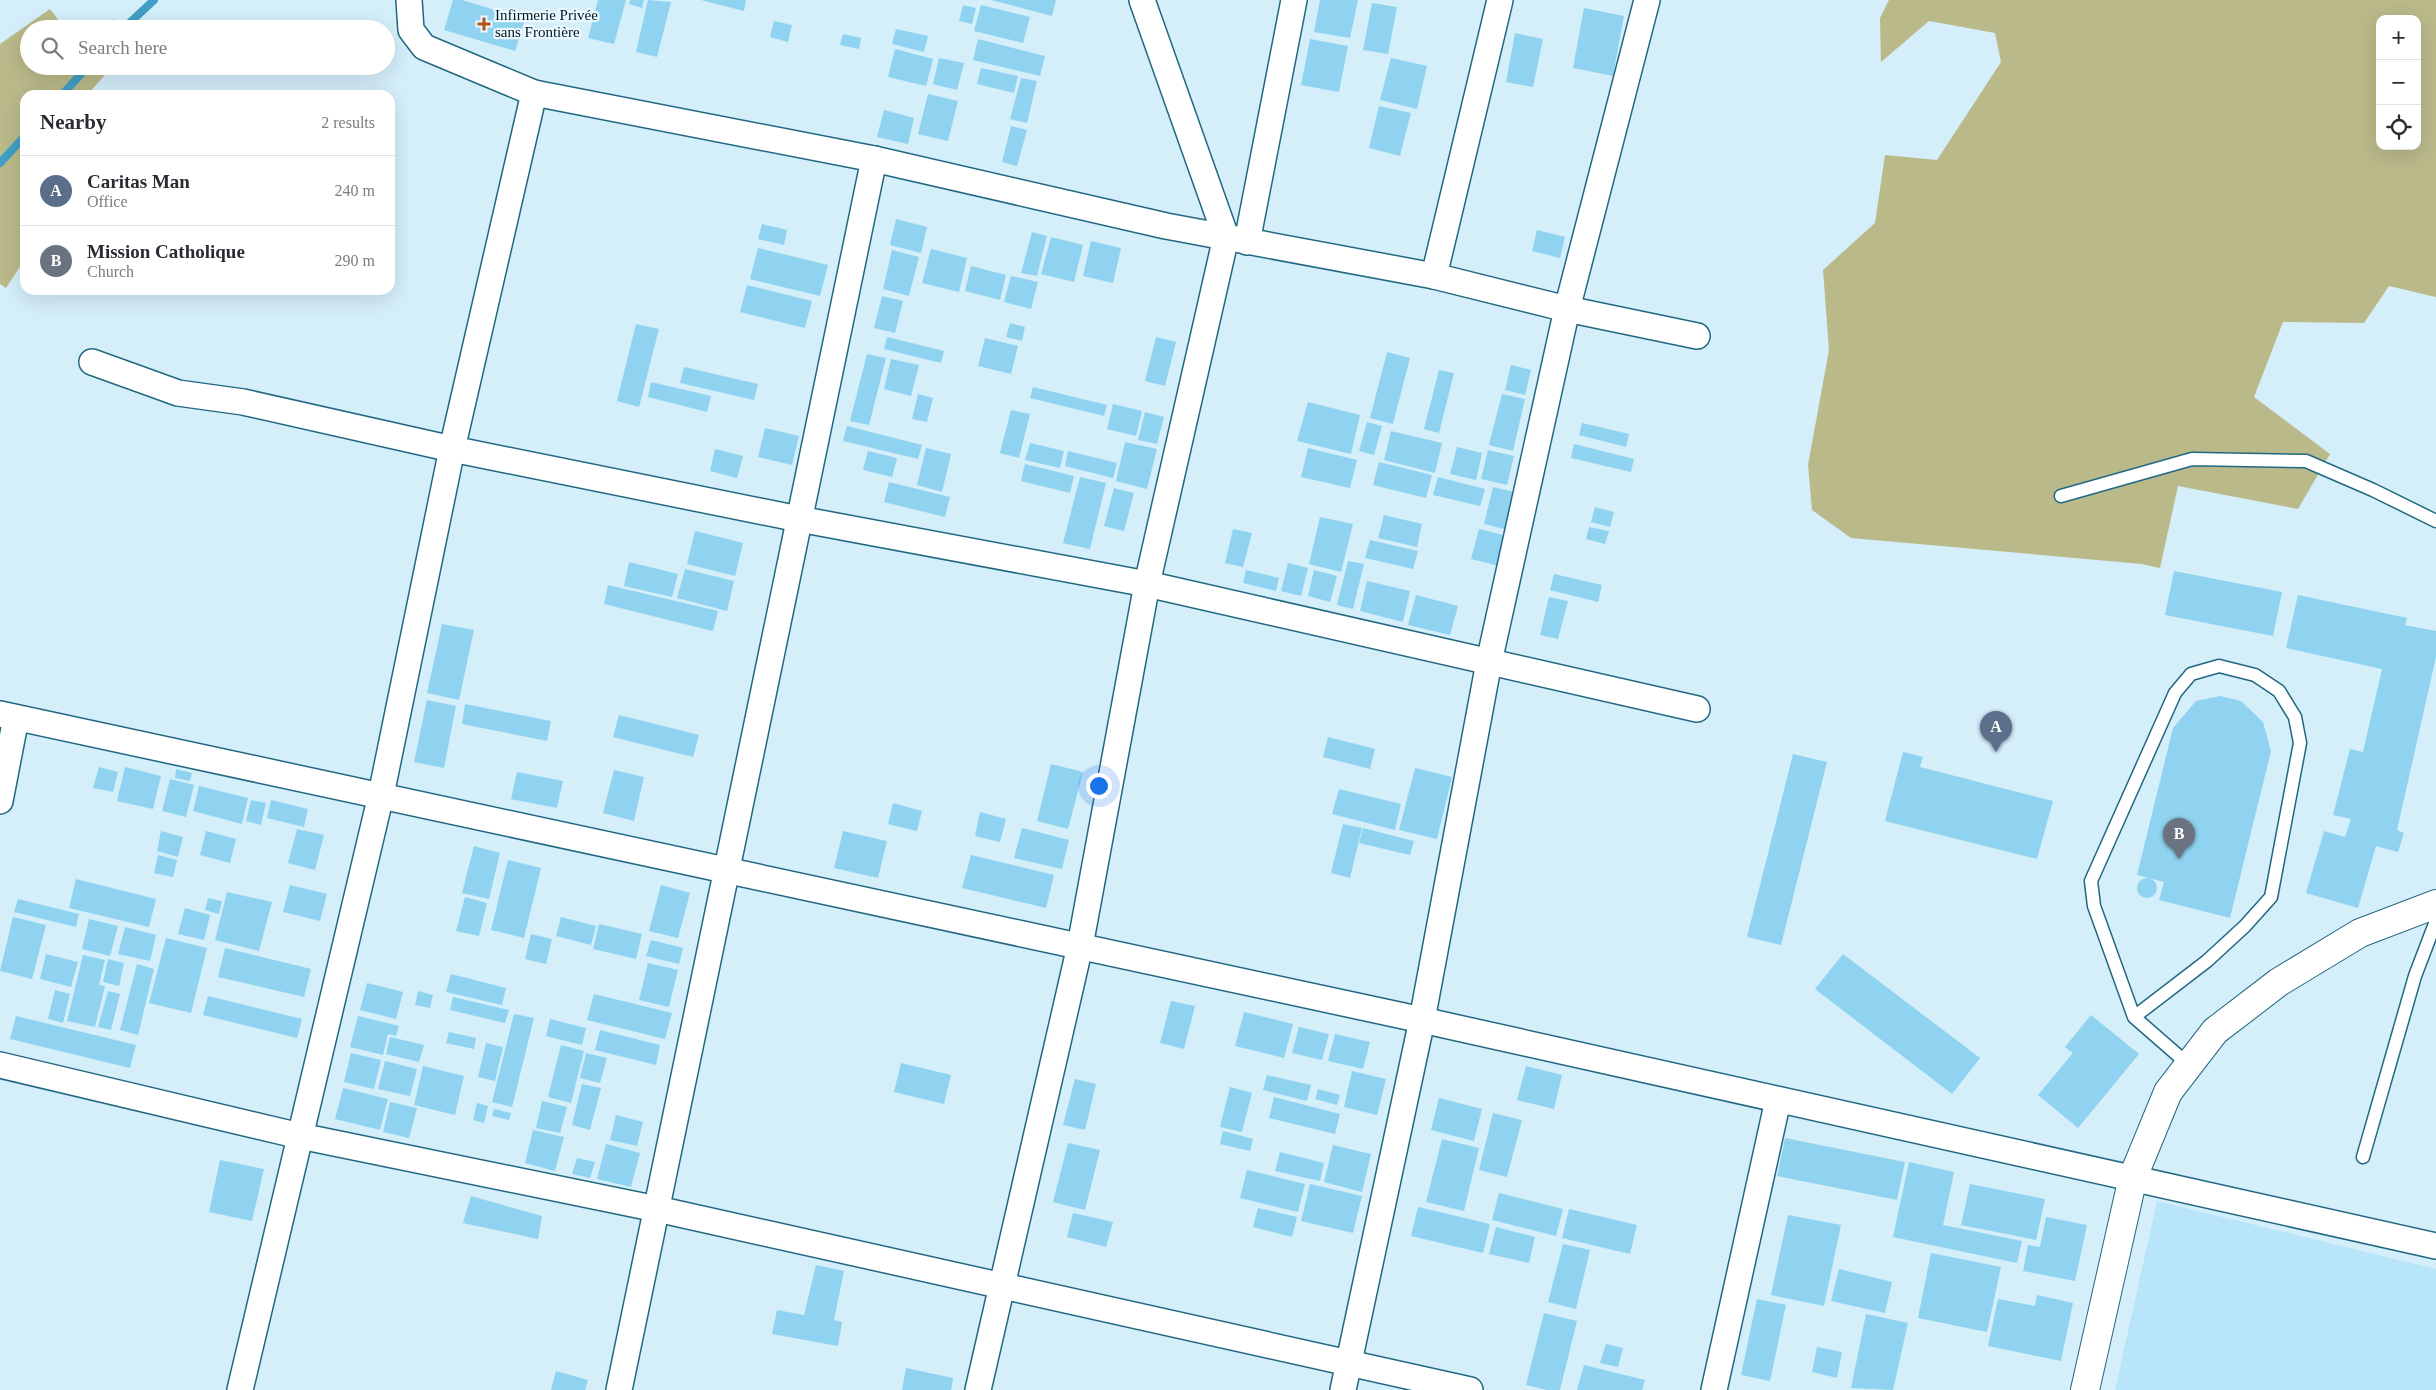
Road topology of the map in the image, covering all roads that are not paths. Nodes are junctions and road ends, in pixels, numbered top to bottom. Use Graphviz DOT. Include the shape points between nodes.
graph roads {
  1 [pos="409,0"];
  2 [pos="1142,0"];
  3 [pos="1294,0"];
  4 [pos="1500,0"];
  5 [pos="1647,0"];
  6 [pos="534,92"];
  7 [pos="874,159"];
  8 [pos="1237,240"];
  9 [pos="1434,276"];
  10 [pos="1567,309"];
  11 [pos="1697,336"];
  12 [pos="92,362"];
  13 [pos="452,450"];
  14 [pos="2061,496"];
  15 [pos="799,519"];
  16 [pos="2436,521"];
  17 [pos="1147,584"];
  18 [pos="1489,662"];
  19 [pos="1697,709"];
  20 [pos="8,716"];
  21 [pos="381,795"];
  22 [pos="0,801"];
  23 [pos="725,870"];
  24 [pos="2436,904"];
  25 [pos="2436,921"];
  26 [pos="1080,946"];
  27 [pos="2134,1017"];
  28 [pos="1422,1020"];
  29 [pos="0,1065"];
  30 [pos="2189,1065"];
  31 [pos="1778,1100"];
  32 [pos="300,1136"];
  33 [pos="2363,1156"];
  34 [pos="2132,1177"];
  35 [pos="657,1209"];
  36 [pos="2436,1246"];
  37 [pos="1002,1287"];
  38 [pos="1349,1364"];
  39 [pos="240,1390"];
  40 [pos="618,1390"];
  41 [pos="978,1390"];
  42 [pos="1343,1390"];
  43 [pos="1470,1390"];
  44 [pos="1714,1390"];
  45 [pos="2084,1390"];
  1 -- 6 [label="street" via="411,30 424,47"];
  2 -- 8 [label="street"];
  3 -- 8 [label="street"];
  4 -- 9 [label="street"];
  5 -- 10 [label="street"];
  6 -- 7 [label="street"];
  6 -- 13 [label="street"];
  7 -- 8 [label="street"];
  7 -- 15 [label="street"];
  8 -- 9 [label="street"];
  8 -- 17 [label="street"];
  9 -- 10 [label="street"];
  10 -- 11 [label="street"];
  10 -- 18 [label="street"];
  12 -- 13 [label="street" via="178,393 243,402"];
  13 -- 15 [label="street"];
  13 -- 21 [label="street"];
  14 -- 16 [label="lane" via="2192,459 2306,461"];
  15 -- 17 [label="street"];
  15 -- 23 [label="street"];
  17 -- 18 [label="street"];
  17 -- 26 [label="street"];
  18 -- 19 [label="street"];
  18 -- 28 [label="street"];
  20 -- 21 [label="street"];
  20 -- 22 [label="street"];
  21 -- 23 [label="street"];
  21 -- 32 [label="street"];
  23 -- 26 [label="street"];
  23 -- 35 [label="street"];
  24 -- 30 [label="main road" via="2360,933 2279,982 2214,1031"];
  25 -- 33 [label="lane" via="2415,976"];
  26 -- 28 [label="street"];
  26 -- 37 [label="street"];
  27 -- 27 [label="lane" via="2207,961 2271,897 2300,742 2295,717 2279,691 2255,675 2219,666 2191,674 2175,693 2090,881 2094,906"];
  27 -- 30 [label="lane"];
  28 -- 31 [label="street"];
  28 -- 38 [label="street"];
  29 -- 32 [label="street"];
  30 -- 34 [label="main road" via="2168,1092"];
  31 -- 34 [label="street"];
  31 -- 44 [label="street"];
  32 -- 35 [label="street"];
  32 -- 39 [label="street"];
  34 -- 36 [label="street"];
  34 -- 45 [label="main road"];
  35 -- 37 [label="street"];
  35 -- 40 [label="street"];
  37 -- 38 [label="street"];
  37 -- 41 [label="street"];
  38 -- 42 [label="street"];
  38 -- 43 [label="street"];
}
